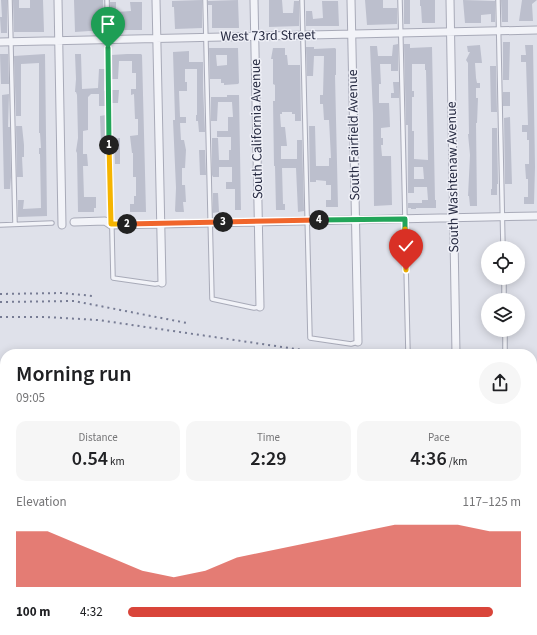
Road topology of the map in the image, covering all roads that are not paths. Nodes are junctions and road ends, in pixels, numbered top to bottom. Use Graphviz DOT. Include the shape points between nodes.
graph roads {
  1 [pos="10,0"];
  2 [pos="58,0"];
  3 [pos="107,0"];
  4 [pos="156,0"];
  5 [pos="205,0"];
  6 [pos="254,0"];
  7 [pos="302,0"];
  8 [pos="352,0"];
  9 [pos="400,0"];
  10 [pos="450,0"];
  11 [pos="498,0"];
  12 [pos="537,30"];
  13 [pos="498,31"];
  14 [pos="450,32"];
  15 [pos="401,33"];
  16 [pos="352,34"];
  17 [pos="303,36"];
  18 [pos="255,37"];
  19 [pos="206,38"];
  20 [pos="157,39"];
  21 [pos="108,40"];
  22 [pos="59,41"];
  23 [pos="0,42"];
  24 [pos="11,42"];
  25 [pos="537,216"];
  26 [pos="503,217"];
  27 [pos="454,218"];
  28 [pos="405,219"];
  29 [pos="356,220"];
  30 [pos="307,221"];
  31 [pos="74,222"];
  32 [pos="259,222"];
  33 [pos="52,223"];
  34 [pos="210,223"];
  35 [pos="15,224"];
  36 [pos="111,224"];
  37 [pos="161,224"];
  38 [pos="0,225"];
  39 [pos="62,226"];
  40 [pos="504,241"];
  41 [pos="162,283"];
  42 [pos="260,307"];
  43 [pos="505,337"];
  44 [pos="358,342"];
  45 [pos="408,349"];
  46 [pos="456,349"];
  47 [pos="506,349"];
  1 -- 24 [label="lane"];
  2 -- 22 [label="street"];
  3 -- 21 [label="lane"];
  4 -- 20 [label="street"];
  5 -- 19 [label="lane"];
  6 -- 18 [label="street, South California Avenue"];
  7 -- 17 [label="lane"];
  8 -- 16 [label="street, South Fairfield Avenue"];
  9 -- 15 [label="lane"];
  10 -- 14 [label="street, South Washtenaw Avenue"];
  11 -- 13 [label="lane"];
  12 -- 13 [label="street, West 73rd Street"];
  13 -- 14 [label="street, West 73rd Street"];
  13 -- 26 [label="lane"];
  14 -- 15 [label="street, West 73rd Street"];
  14 -- 27 [label="street, South Washtenaw Avenue"];
  15 -- 16 [label="street, West 73rd Street"];
  15 -- 28 [label="lane"];
  16 -- 17 [label="street, West 73rd Street"];
  16 -- 29 [label="street, South Fairfield Avenue"];
  17 -- 18 [label="street, West 73rd Street"];
  17 -- 30 [label="lane"];
  18 -- 19 [label="street, West 73rd Street"];
  18 -- 32 [label="street, South California Avenue"];
  19 -- 20 [label="street, West 73rd Street"];
  19 -- 34 [label="lane"];
  20 -- 21 [label="street, West 73rd Street"];
  20 -- 37 [label="street"];
  21 -- 22 [label="street, West 73rd Street"];
  21 -- 36 [label="lane"];
  22 -- 24 [label="street, West 73rd Street"];
  22 -- 39 [label="street"];
  23 -- 24 [label="street, West 73rd Street"];
  24 -- 35 [label="lane"];
  25 -- 26 [label="street"];
  26 -- 27 [label="street"];
  26 -- 40 [label="lane"];
  27 -- 28 [label="street"];
  27 -- 46 [label="street, South Washtenaw Avenue"];
  28 -- 29 [label="street"];
  28 -- 45 [label="lane"];
  29 -- 30 [label="street"];
  29 -- 44 [label="street, South Fairfield Avenue"];
  30 -- 32 [label="street"];
  30 -- 44 [label="lane" via="310,338 351,344"];
  31 -- 36 [label="street" via="105,221"];
  32 -- 34 [label="street"];
  32 -- 42 [label="street, South California Avenue"];
  33 -- 35 [label="lane"];
  34 -- 37 [label="street"];
  34 -- 42 [label="lane" via="212,299"];
  35 -- 38 [label="lane"];
  36 -- 37 [label="street"];
  36 -- 41 [label="lane" via="113,278"];
  37 -- 41 [label="street"];
  43 -- 47 [label="lane"];
}
